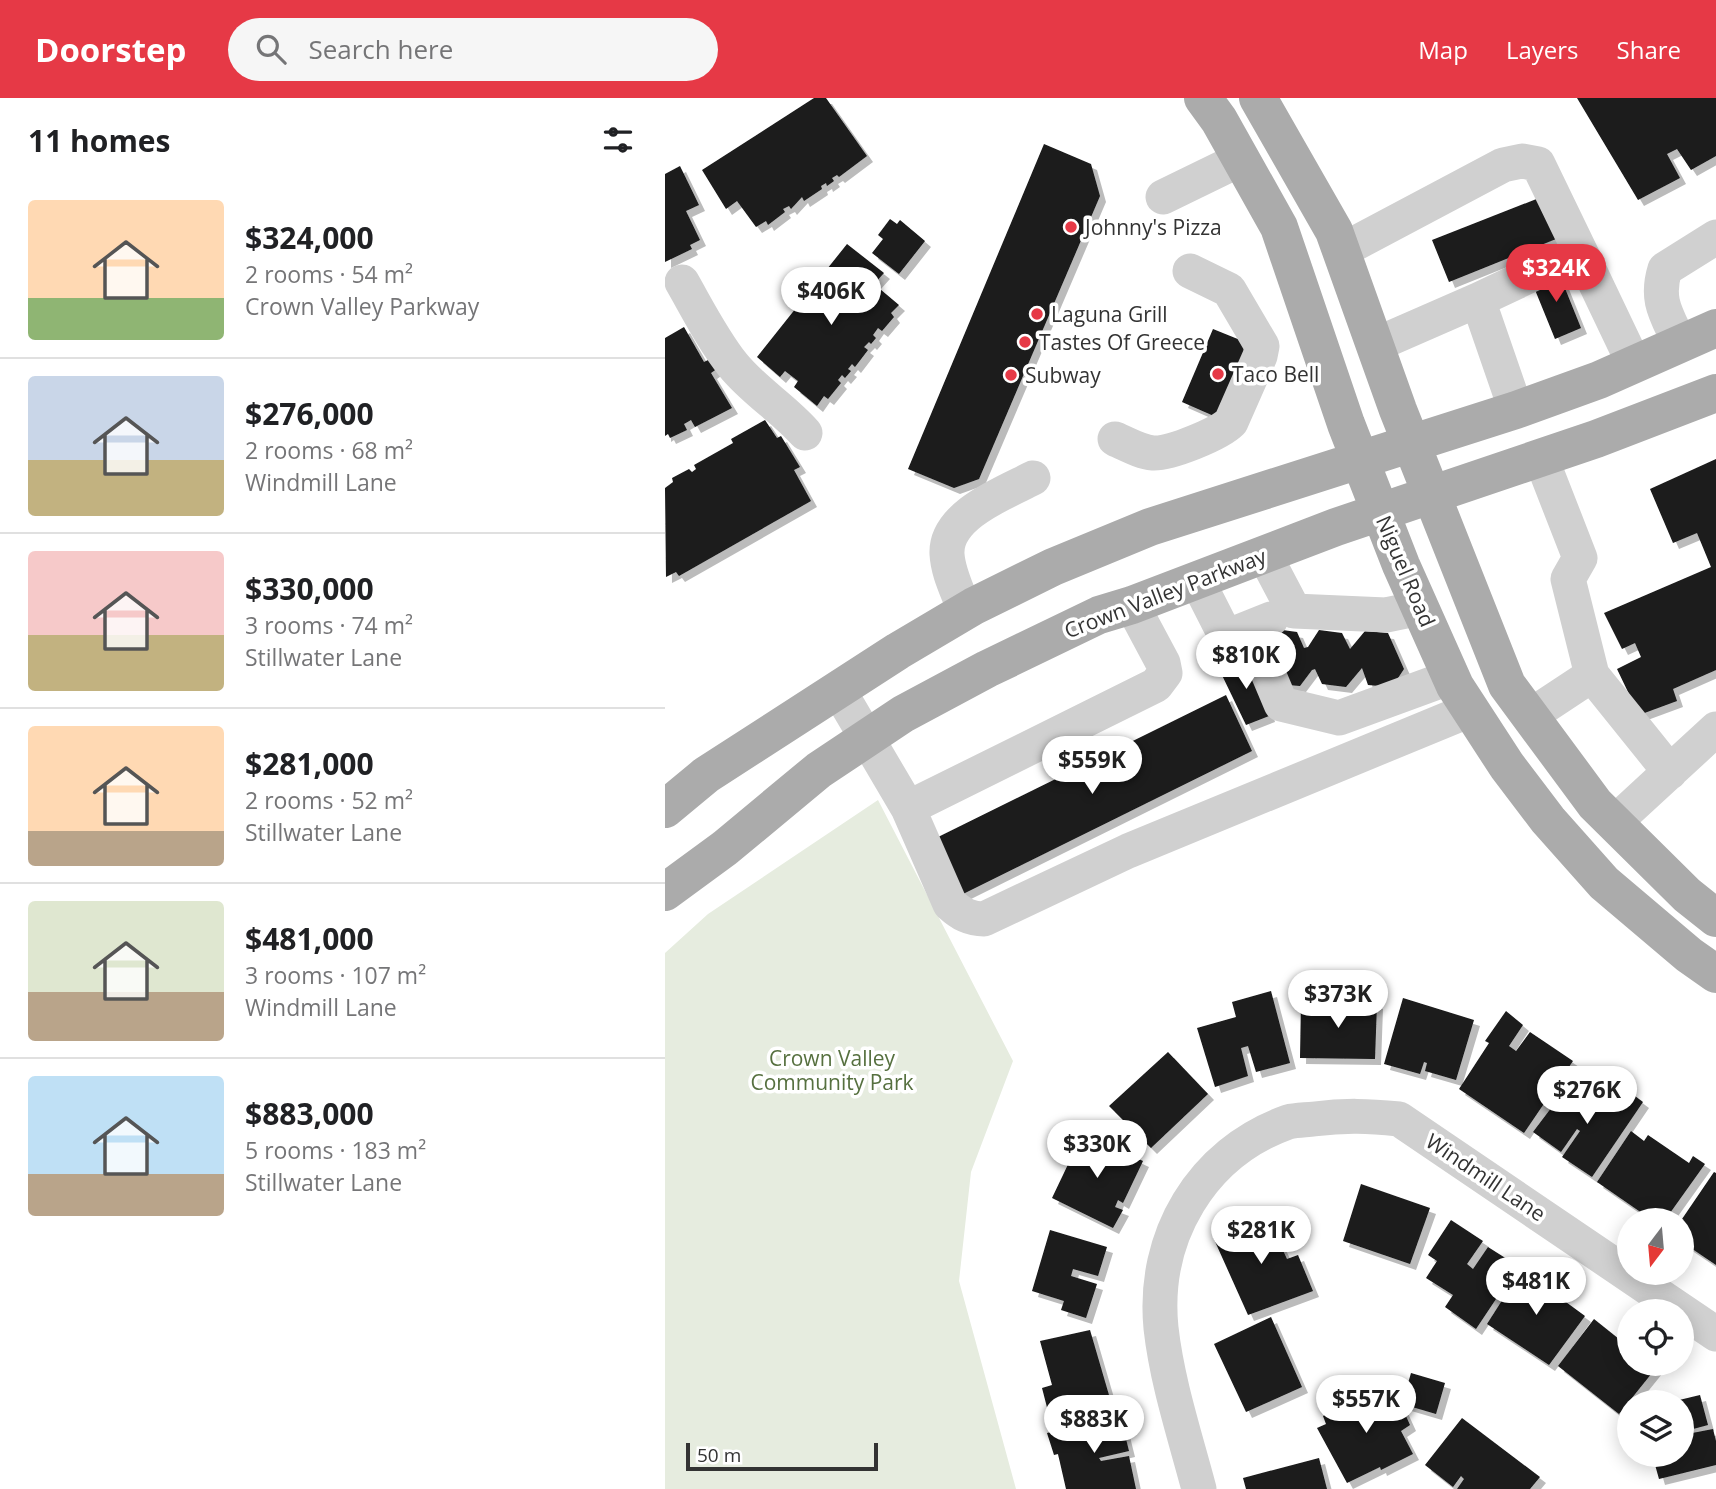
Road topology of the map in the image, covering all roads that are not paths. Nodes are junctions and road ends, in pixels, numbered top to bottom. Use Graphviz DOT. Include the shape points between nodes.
graph roads {
  1 [pos="1203,98"];
  2 [pos="1258,98"];
  3 [pos="1241,159"];
  4 [pos="1163,197"];
  5 [pos="1716,237"];
  6 [pos="1341,251"];
  7 [pos="1582,255"];
  8 [pos="1190,271"];
  9 [pos="682,282"];
  10 [pos="1478,300"];
  11 [pos="1716,328"];
  12 [pos="1680,344"];
  13 [pos="1375,345"];
  14 [pos="1634,365"];
  15 [pos="1716,393"];
  16 [pos="1516,410"];
  17 [pos="805,433"];
  18 [pos="1115,439"];
  19 [pos="1411,444"];
  20 [pos="1541,458"];
  21 [pos="1361,460"];
  22 [pos="1033,478"];
  23 [pos="1431,495"];
  24 [pos="1380,511"];
  25 [pos="1264,554"];
  26 [pos="1197,580"];
  27 [pos="1132,606"];
  28 [pos="1420,608"];
  29 [pos="1294,611"];
  30 [pos="965,612"];
  31 [pos="1249,628"];
  32 [pos="1592,675"];
  33 [pos="1451,677"];
  34 [pos="839,691"];
  35 [pos="1470,710"];
  36 [pos="1530,716"];
  37 [pos="1716,729"];
  38 [pos="867,738"];
  39 [pos="1670,772"];
  40 [pos="908,808"];
  41 [pos="665,809"];
  42 [pos="1614,823"];
  43 [pos="665,892"];
  44 [pos="1716,918"];
  45 [pos="1716,974"];
  46 [pos="1716,1334"];
  47 [pos="1199,1489"];
  1 -- 3 [label="main road, Niguel Road"];
  2 -- 6 [label="main road"];
  3 -- 4 [label="street"];
  3 -- 21 [label="main road, Niguel Road" via="1279,227"];
  5 -- 12 [label="street" via="1665,268 1661,299"];
  6 -- 7 [label="street" via="1503,165 1522,162 1538,164"];
  6 -- 13 [label="main road"];
  7 -- 10 [label="street"];
  7 -- 14 [label="street"];
  8 -- 18 [label="street" via="1229,290 1262,346 1231,422 1163,452 1150,453"];
  9 -- 17 [label="street" via="734,367"];
  10 -- 13 [label="street"];
  10 -- 16 [label="street"];
  11 -- 12 [label="main road"];
  12 -- 14 [label="main road"];
  13 -- 19 [label="main road"];
  14 -- 16 [label="main road"];
  15 -- 20 [label="main road, Crown Valley Parkway"];
  16 -- 19 [label="main road"];
  19 -- 21 [label="main road"];
  19 -- 23 [label="main road"];
  20 -- 23 [label="main road, Crown Valley Parkway"];
  20 -- 32 [label="street" via="1580,558 1568,579"];
  21 -- 24 [label="main road, Niguel Road"];
  21 -- 30 [label="main road" via="1150,527 1053,567"];
  22 -- 30 [label="street" via="976,508 958,524 947,554"];
  23 -- 24 [label="main road, Crown Valley Parkway"];
  23 -- 36 [label="main road" via="1507,685"];
  24 -- 25 [label="main road, Crown Valley Parkway"];
  24 -- 28 [label="main road, Niguel Road"];
  25 -- 26 [label="main road, Crown Valley Parkway"];
  25 -- 29 [label="street"];
  26 -- 27 [label="main road, Crown Valley Parkway"];
  26 -- 31 [label="street" via="1226,637"];
  27 -- 38 [label="main road, Crown Valley Parkway" via="1099,615 987,669"];
  27 -- 40 [label="street" via="1163,663 1165,673 1156,685"];
  28 -- 29 [label="street" via="1386,615"];
  28 -- 33 [label="main road, Niguel Road"];
  29 -- 31 [label="street"];
  30 -- 34 [label="main road"];
  31 -- 33 [label="street" via="1281,704 1339,718"];
  32 -- 36 [label="street"];
  32 -- 39 [label="street"];
  33 -- 35 [label="main road, Niguel Road"];
  34 -- 38 [label="street"];
  34 -- 41 [label="main road" via="706,775"];
  35 -- 40 [label="street" via="1128,851 985,919 973,919 950,904"];
  35 -- 45 [label="main road, Niguel Road" via="1548,820 1604,883"];
  36 -- 42 [label="main road"];
  37 -- 39 [label="street"];
  38 -- 40 [label="street"];
  38 -- 43 [label="main road, Crown Valley Parkway" via="818,770"];
  39 -- 42 [label="street"];
  42 -- 44 [label="main road" via="1686,895"];
  46 -- 47 [label="street, Windmill Lane" via="1399,1119 1352,1115 1290,1121 1248,1141 1212,1170 1191,1195 1175,1229 1162,1276 1161,1326 1169,1375"];
}
